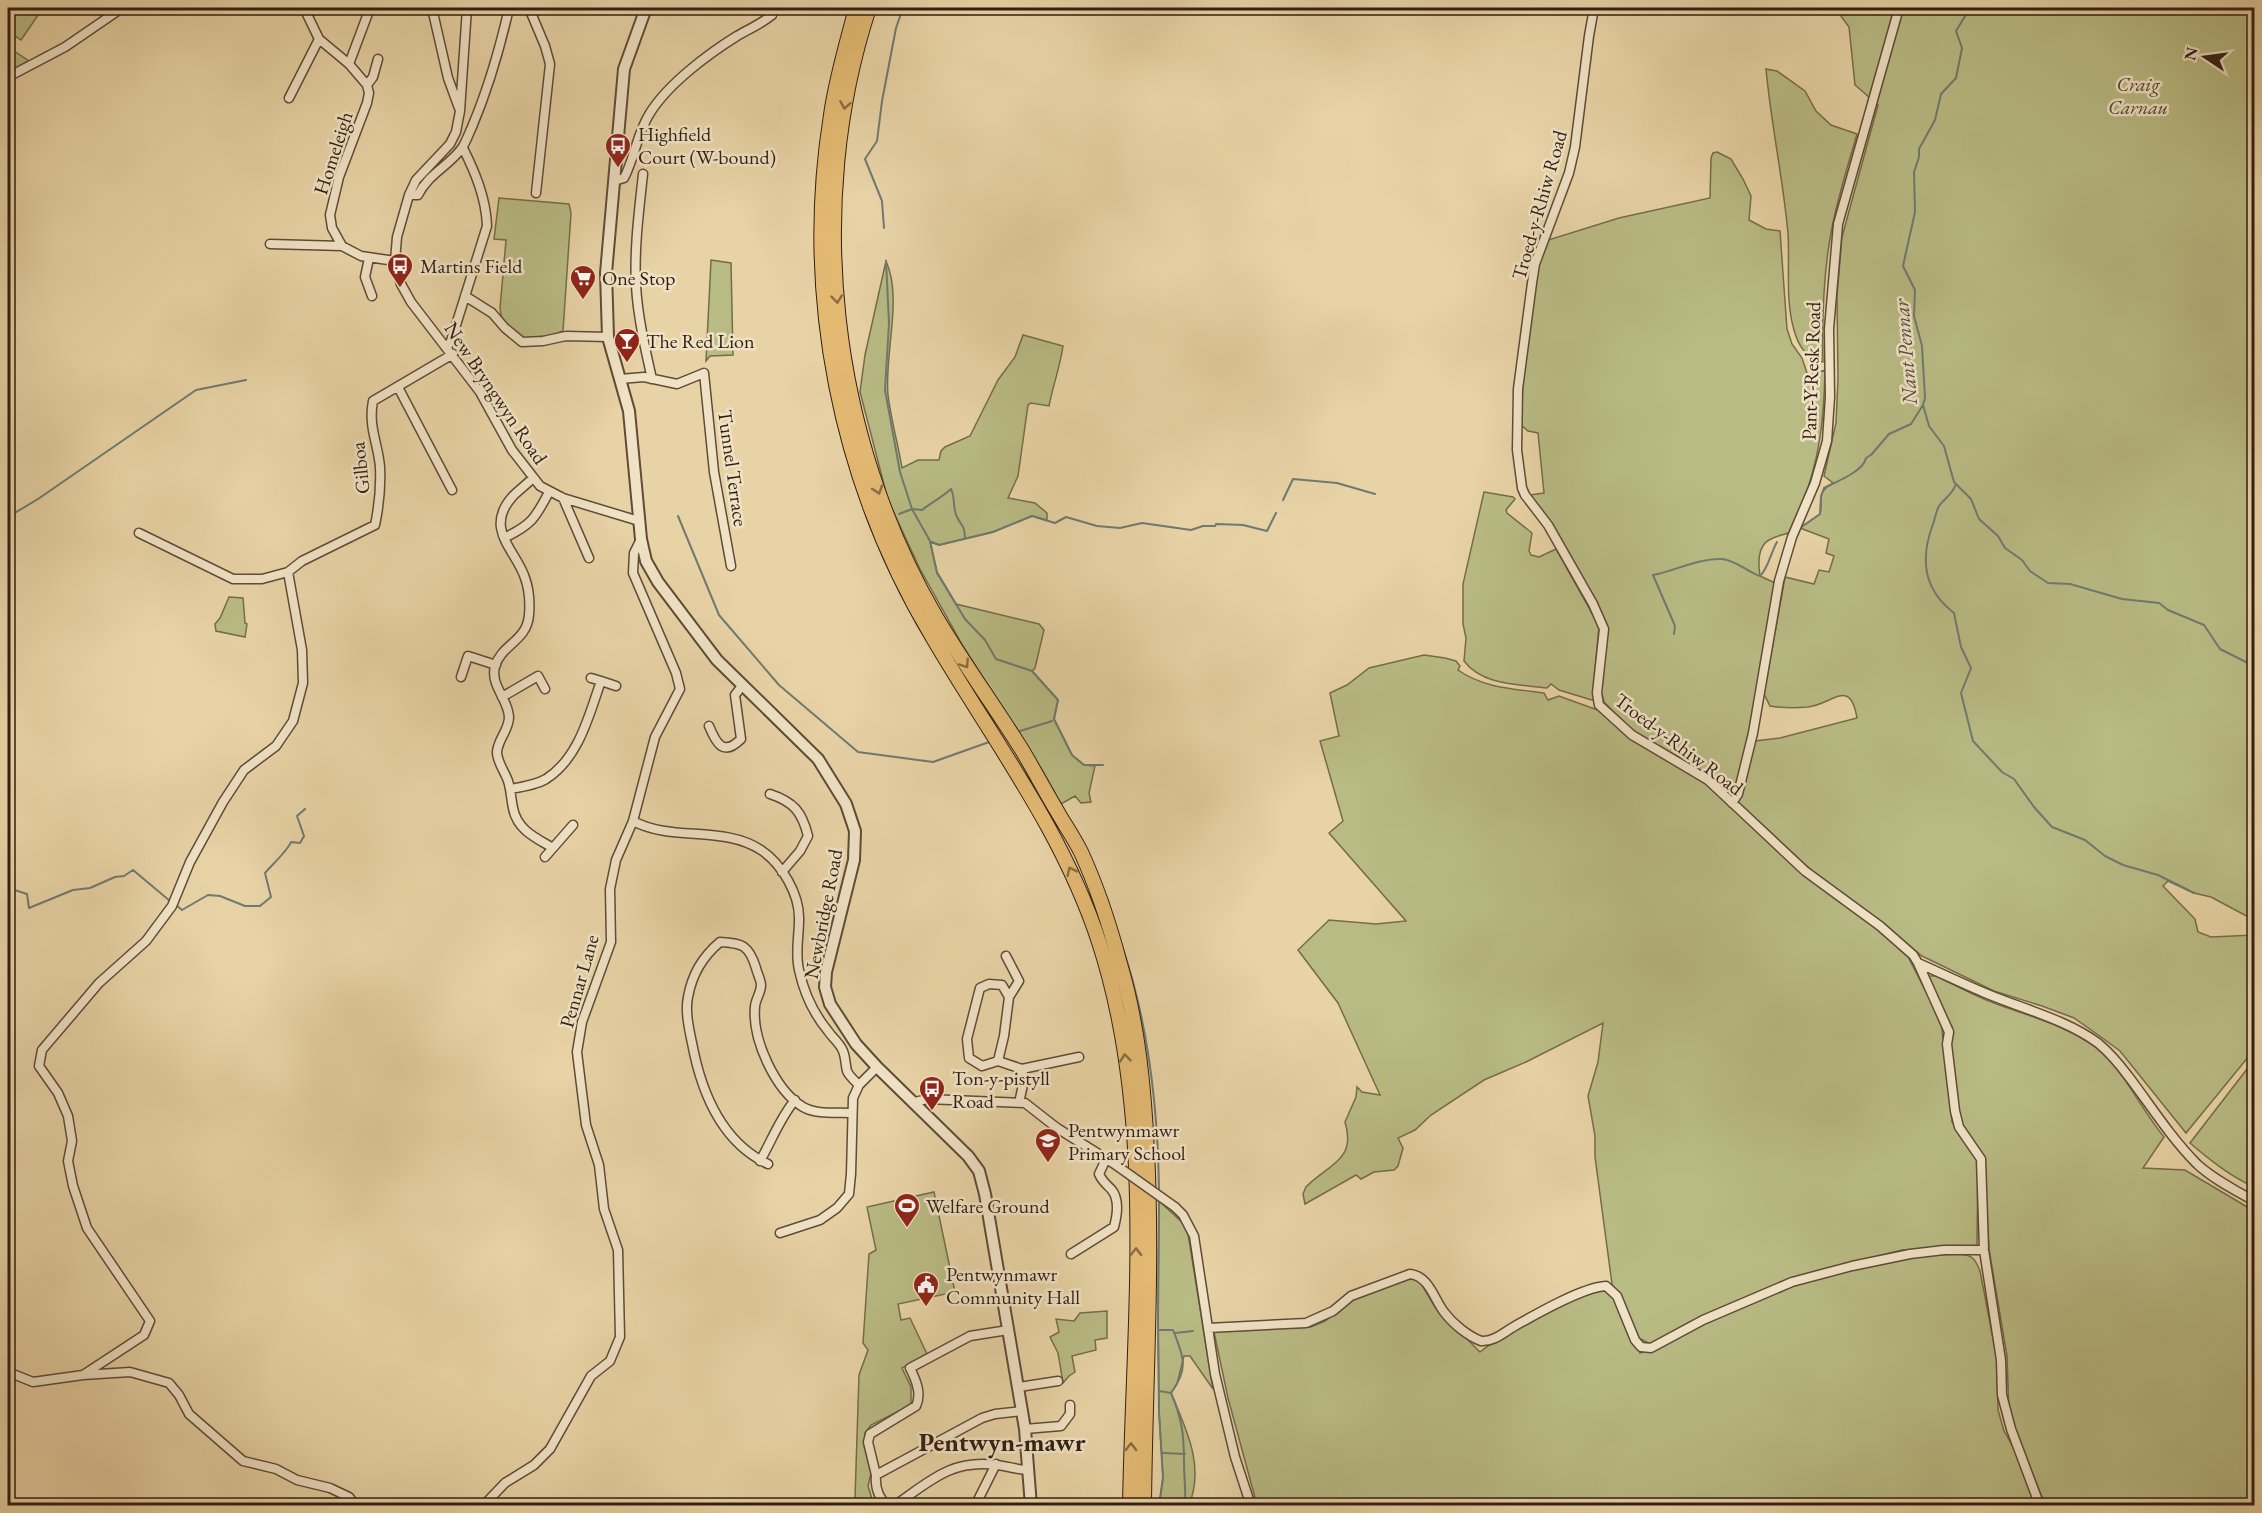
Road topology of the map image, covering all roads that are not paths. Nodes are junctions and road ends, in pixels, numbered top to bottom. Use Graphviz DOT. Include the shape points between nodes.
graph roads {
  1 [pos="122,8"];
  2 [pos="304,8"];
  3 [pos="370,8"];
  4 [pos="432,8"];
  5 [pos="467,8"];
  6 [pos="509,8"];
  7 [pos="529,8"];
  8 [pos="646,8"];
  9 [pos="856,8"];
  10 [pos="868,8"];
  11 [pos="1594,8"];
  12 [pos="1899,8"];
  13 [pos="772,15"];
  14 [pos="319,39"];
  15 [pos="378,59"];
  16 [pos="349,64"];
  17 [pos="8,77"];
  18 [pos="367,85"];
  19 [pos="290,98"];
  20 [pos="460,111"];
  21 [pos="463,148"];
  22 [pos="643,174"];
  23 [pos="614,181"];
  24 [pos="536,193"];
  25 [pos="409,195"];
  26 [pos="270,244"];
  27 [pos="342,246"];
  28 [pos="369,258"];
  29 [pos="395,261"];
  30 [pos="372,296"];
  31 [pos="465,296"];
  32 [pos="608,337"];
  33 [pos="447,347"];
  34 [pos="453,354"];
  35 [pos="620,379"];
  36 [pos="652,379"];
  37 [pos="398,387"];
  38 [pos="533,478"];
  39 [pos="452,490"];
  40 [pos="549,492"];
  41 [pos="563,498"];
  42 [pos="639,521"];
  43 [pos="139,533"];
  44 [pos="504,538"];
  45 [pos="641,539"];
  46 [pos="589,558"];
  47 [pos="731,566"];
  48 [pos="288,572"];
  49 [pos="496,665"];
  50 [pos="461,677"];
  51 [pos="591,678"];
  52 [pos="601,681"];
  53 [pos="616,686"];
  54 [pos="742,686"];
  55 [pos="545,689"];
  56 [pos="502,697"];
  57 [pos="709,726"];
  58 [pos="510,789"];
  59 [pos="770,794"];
  60 [pos="1732,803"];
  61 [pos="633,821"];
  62 [pos="573,825"];
  63 [pos="553,848"];
  64 [pos="545,857"];
  65 [pos="782,872"];
  66 [pos="1006,956"];
  67 [pos="1918,963"];
  68 [pos="1009,997"];
  69 [pos="1079,1057"];
  70 [pos="998,1060"];
  71 [pos="877,1067"];
  72 [pos="1022,1070"];
  73 [pos="859,1085"];
  74 [pos="795,1100"];
  75 [pos="915,1102"];
  76 [pos="1019,1103"];
  77 [pos="852,1113"];
  78 [pos="1109,1161"];
  79 [pos="2254,1201"];
  80 [pos="780,1233"];
  81 [pos="1984,1250"];
  82 [pos="1071,1254"];
  83 [pos="1208,1328"];
  84 [pos="1008,1330"];
  85 [pos="8,1372"];
  86 [pos="83,1375"];
  87 [pos="1058,1381"];
  88 [pos="1019,1387"];
  89 [pos="1070,1405"];
  90 [pos="1022,1411"];
  91 [pos="1025,1429"];
  92 [pos="996,1464"];
  93 [pos="1029,1470"];
  94 [pos="876,1475"];
  95 [pos="356,1506"];
  96 [pos="483,1506"];
  97 [pos="888,1506"];
  98 [pos="894,1506"];
  99 [pos="975,1506"];
  100 [pos="1031,1506"];
  101 [pos="1130,1506"];
  102 [pos="1143,1506"];
  103 [pos="1251,1506"];
  104 [pos="2040,1506"];
  1 -- 17 [label="street"];
  2 -- 14 [label="street"];
  3 -- 16 [label="street"];
  4 -- 20 [label="street"];
  5 -- 20 [label="street"];
  6 -- 21 [label="street" via="483,101"];
  7 -- 24 [label="street" via="550,64"];
  8 -- 23 [label="street, Newbridge Road" via="624,69"];
  101 -- 9 [label="main road, one-way" via="1137,1209 1128,1084 1113,989 1074,876 1039,807 901,581 862,483 834,379 825,309 823,204 831,113"];
  10 -- 102 [label="main road, one-way" via="843,115 837,176 834,246 850,392 879,494 911,570 1081,852 1121,967 1139,1057 1148,1178"];
  11 -- 60 [label="street, Troed-y-Rhiw Road" via="1575,147 1532,283 1518,389 1517,450 1522,488 1548,525 1604,630 1599,705 1632,735 1691,769"];
  12 -- 60 [label="street, Pant-Y-Resk Road" via="1838,224 1828,328 1827,441 1779,581 1753,733 1738,794"];
  13 -- 23 [label="street" via="700,61 665,93 638,135 624,178"];
  14 -- 16 [label="street"];
  14 -- 19 [label="street"];
  15 -- 18 [label="street, Homeleigh"];
  16 -- 18 [label="street"];
  18 -- 27 [label="street, Homeleigh" via="367,103 339,177 330,215"];
  20 -- 25 [label="street, New Bryngwyn Road" via="450,144 416,180"];
  21 -- 25 [label="street" via="422,186 418,195"];
  21 -- 31 [label="street" via="475,172 487,226"];
  22 -- 36 [label="street" via="636,285"];
  23 -- 32 [label="street, Newbridge Road" via="606,273"];
  25 -- 29 [label="street, New Bryngwyn Road" via="397,237"];
  26 -- 27 [label="street"];
  27 -- 28 [label="street"];
  28 -- 29 [label="street"];
  28 -- 30 [label="street" via="365,277"];
  29 -- 33 [label="street, New Bryngwyn Road" via="411,302"];
  31 -- 32 [label="street" via="492,313 522,342 566,336"];
  31 -- 33 [label="street"];
  32 -- 35 [label="street, Newbridge Road"];
  33 -- 34 [label="street, New Bryngwyn Road"];
  34 -- 37 [label="street, Gilboa"];
  34 -- 38 [label="street, New Bryngwyn Road"];
  35 -- 36 [label="street"];
  35 -- 42 [label="street, Newbridge Road" via="629,411"];
  36 -- 47 [label="street, Tunnel Terrace" via="677,384 704,373 714,472"];
  37 -- 39 [label="street"];
  37 -- 48 [label="street, Gilboa" via="374,401 370,416 380,466 375,525 302,561"];
  38 -- 40 [label="street, New Bryngwyn Road"];
  38 -- 44 [label="street" via="505,508 501,520"];
  40 -- 41 [label="street, New Bryngwyn Road"];
  40 -- 44 [label="street" via="535,518 524,529"];
  41 -- 42 [label="street, New Bryngwyn Road"];
  41 -- 46 [label="street"];
  42 -- 45 [label="street, Newbridge Road"];
  43 -- 48 [label="street" via="232,579 262,579"];
  44 -- 49 [label="street" via="525,578 529,616 518,640 499,656"];
  45 -- 54 [label="street, Newbridge Road" via="657,582"];
  45 -- 61 [label="street, Pennar Lane" via="634,553 633,573 680,689 655,737"];
  48 -- 86 [label="street" via="303,683 293,721 276,746 244,770 190,862 172,906 146,941 99,983 42,1050 39,1066 68,1116 72,1141 68,1161 87,1228 150,1321 144,1335"];
  49 -- 50 [label="street" via="468,656"];
  49 -- 56 [label="street" via="494,681"];
  51 -- 52 [label="street"];
  52 -- 53 [label="street"];
  52 -- 58 [label="street" via="576,746 562,765 546,779"];
  54 -- 57 [label="street" via="735,695 741,739 723,747"];
  54 -- 71 [label="street, Newbridge Road" via="818,759 846,804 855,831 854,860 825,987 838,1019"];
  55 -- 56 [label="street" via="538,676"];
  56 -- 58 [label="street" via="509,718 497,754"];
  58 -- 63 [label="street" via="517,821"];
  59 -- 65 [label="street" via="787,800 803,817 808,836"];
  60 -- 67 [label="street, Troed-y-Rhiw Road" via="1805,871 1894,938"];
  61 -- 65 [label="street" via="646,828 750,843"];
  61 -- 96 [label="street, Pennar Lane" via="616,860 610,889 611,942 582,1022 577,1052 585,1125 599,1165 604,1209 618,1250 620,1337 610,1361 591,1376 550,1449 534,1465 505,1483"];
  62 -- 63 [label="street"];
  63 -- 64 [label="street"];
  65 -- 73 [label="street" via="798,906 796,951 807,999 842,1049 848,1073"];
  66 -- 68 [label="street" via="1019,981"];
  67 -- 79 [label="street, Troed-y-Rhiw Road" via="2073,1028 2098,1044 2114,1058 2198,1164"];
  67 -- 81 [label="street" via="1949,1032 1947,1044 1959,1127 1981,1159"];
  68 -- 70 [label="street"];
  68 -- 70 [label="street" via="1002,985 980,988 967,1039 969,1058 982,1066"];
  69 -- 72 [label="street"];
  70 -- 72 [label="street"];
  71 -- 73 [label="street"];
  71 -- 75 [label="street, Newbridge Road"];
  72 -- 76 [label="street"];
  73 -- 77 [label="street"];
  74 -- 74 [label="street" via="783,1114 764,1162 743,1150 723,1127 708,1098 696,1065 687,1000 694,974 707,953 720,942 738,943 749,949 761,985 754,1007 756,1027 770,1071"];
  74 -- 77 [label="street" via="816,1112"];
  75 -- 76 [label="street" via="927,1099"];
  75 -- 84 [label="street, Newbridge Road" via="979,1171"];
  76 -- 78 [label="street" via="1025,1103"];
  77 -- 80 [label="street" via="849,1194 820,1220"];
  78 -- 82 [label="street" via="1099,1174 1116,1198 1114,1227"];
  78 -- 83 [label="street, bridge" via="1183,1215 1194,1236"];
  81 -- 83 [label="street" via="1910,1254 1792,1282 1703,1320 1651,1348 1641,1347 1635,1340 1617,1296 1605,1286 1591,1288 1493,1339 1481,1341 1451,1320 1426,1281 1410,1274 1351,1296 1333,1311 1306,1323"];
  81 -- 104 [label="street" via="2001,1360 2002,1395"];
  83 -- 103 [label="street" via="1235,1458"];
  84 -- 88 [label="street, Newbridge Road"];
  84 -- 94 [label="street" via="970,1336 910,1368 919,1400 916,1406 870,1434 868,1442"];
  85 -- 86 [label="street" via="33,1382"];
  86 -- 95 [label="street" via="130,1372 169,1383 189,1414 243,1461 330,1488 349,1497"];
  87 -- 88 [label="street"];
  88 -- 90 [label="street, Newbridge Road"];
  89 -- 91 [label="street" via="1070,1414 1061,1426"];
  90 -- 91 [label="street, Newbridge Road"];
  90 -- 94 [label="street" via="982,1418"];
  91 -- 93 [label="street, Newbridge Road"];
  92 -- 93 [label="street"];
  92 -- 98 [label="street" via="947,1469"];
  92 -- 99 [label="street"];
  93 -- 100 [label="street, Newbridge Road"];
  94 -- 97 [label="street" via="881,1501"];
}
